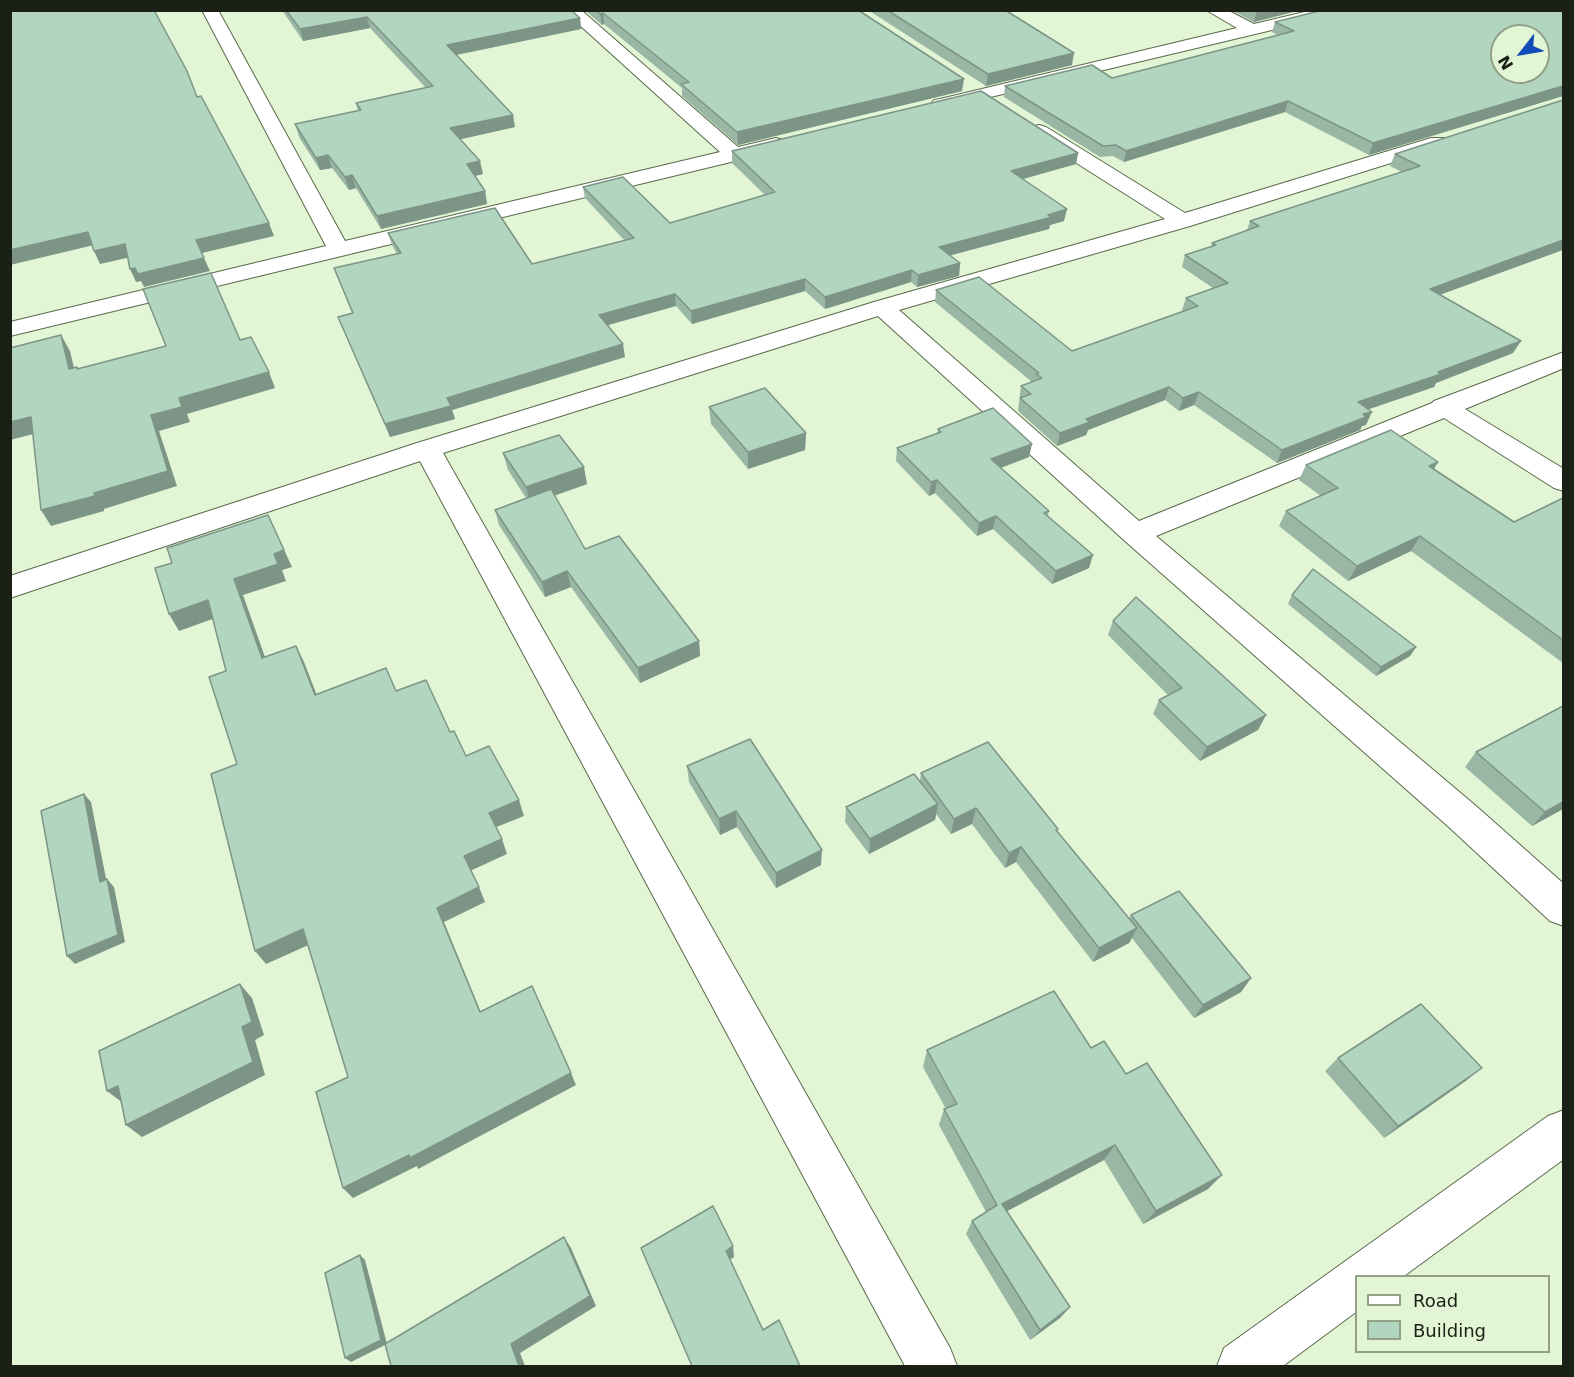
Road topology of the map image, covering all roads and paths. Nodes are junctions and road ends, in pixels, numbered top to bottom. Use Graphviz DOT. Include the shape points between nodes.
graph roads {
  1 [pos="210,10"];
  2 [pos="571,10"];
  3 [pos="1214,10"];
  4 [pos="1335,10"];
  5 [pos="1253,30"];
  6 [pos="961,81"];
  7 [pos="982,94"];
  8 [pos="1002,107"];
  9 [pos="926,108"];
  10 [pos="1022,119"];
  11 [pos="1463,134"];
  12 [pos="791,141"];
  13 [pos="735,154"];
  14 [pos="1182,221"];
  15 [pos="338,248"];
  16 [pos="882,307"];
  17 [pos="10,329"];
  18 [pos="1563,358"];
  19 [pos="1443,406"];
  20 [pos="426,449"];
  21 [pos="1563,482"];
  22 [pos="1136,534"];
  23 [pos="10,587"];
  24 [pos="1563,909"];
  25 [pos="1562,1134"];
  26 [pos="1366,1275"];
  27 [pos="1355,1284"];
  28 [pos="932,1366"];
  29 [pos="1242,1366"];
  1 -- 15 [label="street"];
  2 -- 13 [label="street"];
  3 -- 5 [label="street"];
  4 -- 5 [label="street"];
  5 -- 7 [label="street"];
  6 -- 7 [label="street"];
  7 -- 8 [label="street"];
  7 -- 9 [label="street"];
  10 -- 14 [label="street"];
  11 -- 14 [label="street"];
  12 -- 13 [label="street"];
  13 -- 15 [label="street"];
  14 -- 16 [label="street"];
  15 -- 17 [label="street"];
  16 -- 20 [label="street"];
  16 -- 22 [label="street"];
  18 -- 19 [label="street"];
  19 -- 21 [label="street"];
  19 -- 22 [label="street"];
  20 -- 23 [label="street"];
  20 -- 28 [label="street"];
  22 -- 24 [label="street" via="1463,817"];
  25 -- 26 [label="street"];
  27 -- 29 [label="street"];
}
